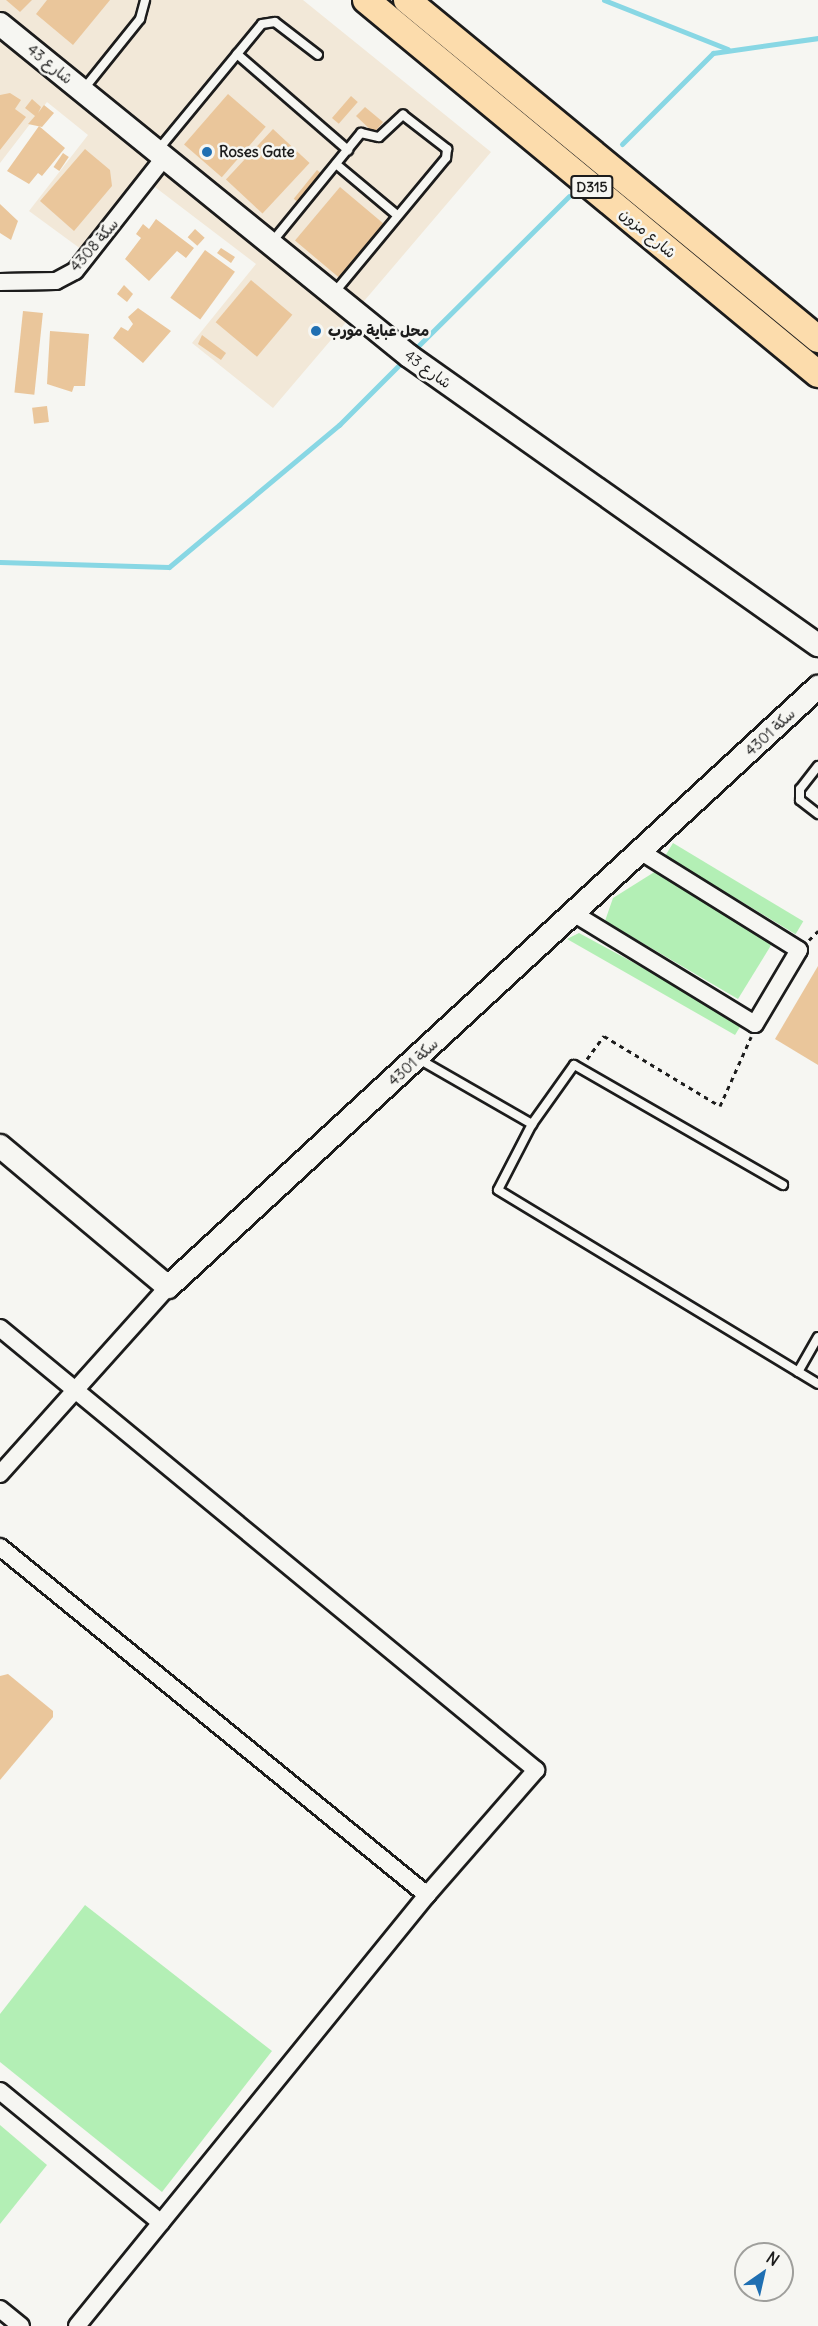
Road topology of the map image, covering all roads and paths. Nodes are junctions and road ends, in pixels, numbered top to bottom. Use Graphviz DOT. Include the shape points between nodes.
graph roads {
  1 [pos="145,0"];
  2 [pos="366,0"];
  3 [pos="407,0"];
  4 [pos="0,24"];
  5 [pos="237,54"];
  6 [pos="318,55"];
  7 [pos="82,91"];
  8 [pos="348,150"];
  9 [pos="160,156"];
  10 [pos="336,164"];
  11 [pos="397,215"];
  12 [pos="270,245"];
  13 [pos="0,282"];
  14 [pos="332,295"];
  15 [pos="818,339"];
  16 [pos="816,372"];
  17 [pos="818,645"];
  18 [pos="818,687"];
  19 [pos="818,766"];
  20 [pos="818,814"];
  21 [pos="640,851"];
  22 [pos="573,914"];
  23 [pos="755,1024"];
  24 [pos="417,1058"];
  25 [pos="582,1066"];
  26 [pos="532,1124"];
  27 [pos="0,1146"];
  28 [pos="783,1185"];
  29 [pos="168,1287"];
  30 [pos="0,1328"];
  31 [pos="818,1337"];
  32 [pos="798,1372"];
  33 [pos="818,1384"];
  34 [pos="73,1390"];
  35 [pos="0,1474"];
  36 [pos="0,1547"];
  37 [pos="427,1895"];
  38 [pos="0,2091"];
  39 [pos="161,2223"];
  40 [pos="0,2309"];
  41 [pos="21,2326"];
  42 [pos="77,2326"];
  1 -- 7 [label="lane" via="140,19"];
  2 -- 16 [label="main road, شارع مزون / D315"];
  3 -- 15 [label="main road, شارع مزون / D315"];
  4 -- 7 [label="street, شارع 43"];
  5 -- 6 [label="lane" via="268,21"];
  5 -- 8 [label="lane"];
  5 -- 9 [label="lane"];
  7 -- 9 [label="street, شارع 43"];
  8 -- 10 [label="lane"];
  8 -- 11 [label="lane" via="361,133 379,137 399,114 447,149 446,158"];
  9 -- 12 [label="street, شارع 43"];
  9 -- 13 [label="street, سكة 4308" via="75,271 56,281"];
  10 -- 11 [label="lane"];
  10 -- 12 [label="lane"];
  11 -- 14 [label="lane"];
  12 -- 14 [label="street, شارع 43"];
  14 -- 17 [label="street, شارع 43" via="409,356"];
  18 -- 21 [label="street, سكة 4301"];
  19 -- 20 [label="lane" via="800,789 800,800"];
  21 -- 22 [label="street, سكة 4301"];
  21 -- 23 [label="street" via="799,950"];
  22 -- 23 [label="street"];
  22 -- 24 [label="street, سكة 4301"];
  23 -- 25 [label="path" via="736,1080 720,1106 604,1036"];
  24 -- 26 [label="lane"];
  24 -- 29 [label="street, سكة 4301"];
  25 -- 26 [label="lane" via="567,1068"];
  25 -- 28 [label="lane"];
  26 -- 32 [label="lane" via="498,1183 503,1196"];
  27 -- 29 [label="street"];
  29 -- 34 [label="street"];
  30 -- 34 [label="street"];
  31 -- 32 [label="lane"];
  32 -- 33 [label="lane"];
  34 -- 35 [label="street"];
  34 -- 37 [label="street" via="536,1770"];
  36 -- 37 [label="street"];
  37 -- 39 [label="street"];
  38 -- 39 [label="street"];
  39 -- 42 [label="street"];
  40 -- 41 [label="street"];
}
